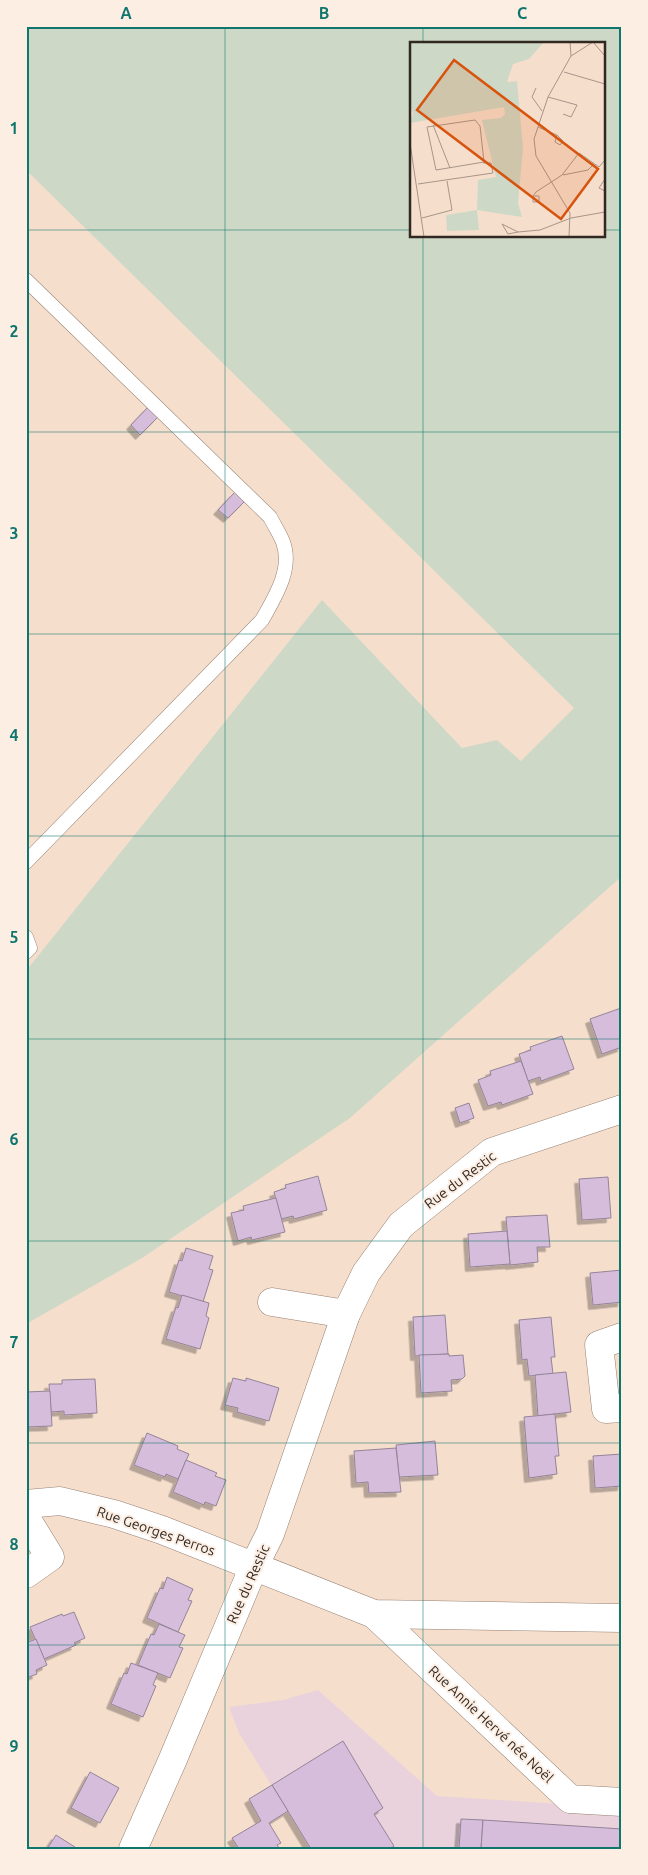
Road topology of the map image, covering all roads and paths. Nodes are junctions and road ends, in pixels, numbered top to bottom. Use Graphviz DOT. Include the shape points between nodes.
graph roads {
  1 [pos="26,280"];
  2 [pos="26,862"];
  3 [pos="26,937"];
  4 [pos="26,952"];
  5 [pos="622,1109"];
  6 [pos="272,1302"];
  7 [pos="346,1314"];
  8 [pos="622,1337"];
  9 [pos="622,1408"];
  10 [pos="26,1504"];
  11 [pos="26,1518"];
  12 [pos="254,1566"];
  13 [pos="26,1574"];
  14 [pos="374,1614"];
  15 [pos="622,1618"];
  16 [pos="622,1802"];
  17 [pos="133,1849"];
  1 -- 2 [label="lane" via="270,518 284,544 285,568 277,594 262,620"];
  3 -- 4 [label="lane" via="30,948"];
  5 -- 7 [label="street, Rue du Restic" via="492,1152 401,1225 366,1273"];
  6 -- 7 [label="street"];
  7 -- 12 [label="street, Rue du Restic" via="270,1534"];
  8 -- 9 [label="street" via="599,1345 606,1409"];
  10 -- 12 [label="street, Rue Georges Perros" via="60,1501 114,1514"];
  11 -- 13 [label="street" via="50,1557"];
  12 -- 14 [label="street, Rue Annie Hervé née Noël"];
  12 -- 17 [label="street, Rue du Restic"];
  14 -- 15 [label="street, Rue Annie Hervé née Noël"];
  14 -- 16 [label="street, Rue Annie Hervé née Noël" via="570,1799"];
}
